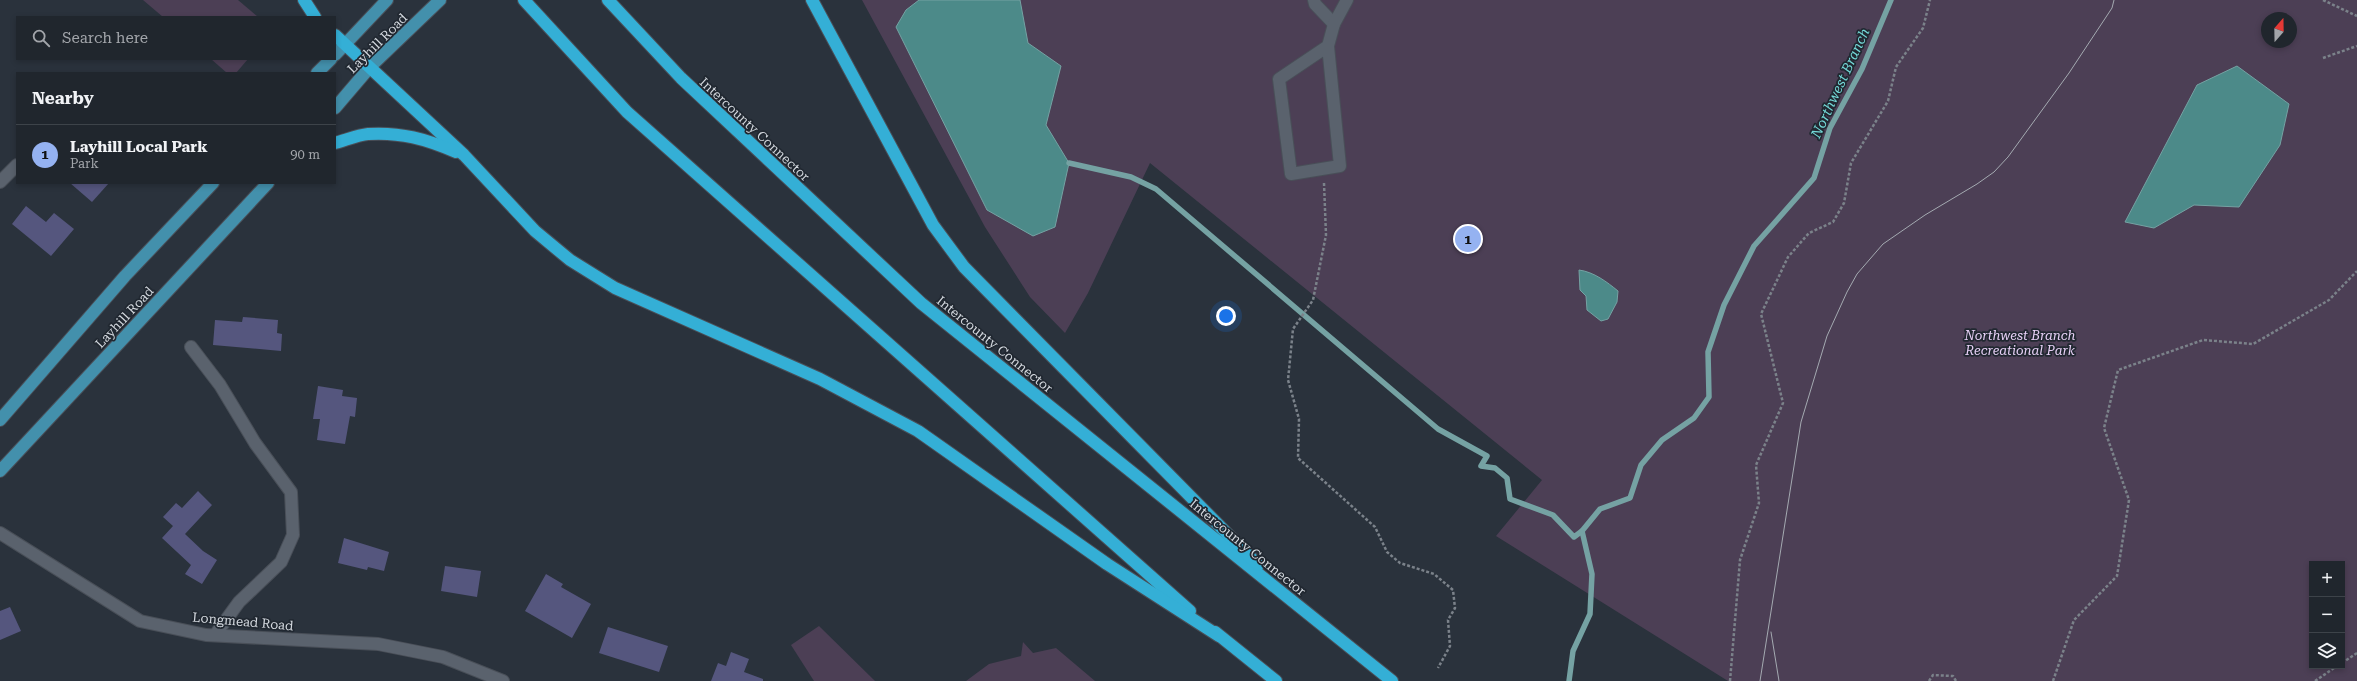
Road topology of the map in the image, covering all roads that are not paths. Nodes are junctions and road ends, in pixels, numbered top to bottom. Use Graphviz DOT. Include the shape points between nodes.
graph roads {
  1 [pos="304,0"];
  2 [pos="386,0"];
  3 [pos="440,0"];
  4 [pos="524,0"];
  5 [pos="608,0"];
  6 [pos="812,0"];
  7 [pos="1314,0"];
  8 [pos="1347,0"];
  9 [pos="314,16"];
  10 [pos="1334,24"];
  11 [pos="336,36"];
  12 [pos="345,44"];
  13 [pos="1328,46"];
  14 [pos="336,53"];
  15 [pos="330,60"];
  16 [pos="370,67"];
  17 [pos="318,72"];
  18 [pos="336,107"];
  19 [pos="336,143"];
  20 [pos="464,155"];
  21 [pos="16,166"];
  22 [pos="0,182"];
  23 [pos="212,184"];
  24 [pos="267,184"];
  25 [pos="191,347"];
  26 [pos="0,420"];
  27 [pos="0,471"];
  28 [pos="0,533"];
  29 [pos="1297,604"];
  30 [pos="215,635"];
  31 [pos="1219,636"];
  32 [pos="1274,679"];
  33 [pos="503,681"];
  34 [pos="1392,681"];
  1 -- 9 [label="highway"];
  2 -- 12 [label="main road, Layhill Road"];
  3 -- 16 [label="main road, Layhill Road"];
  4 -- 31 [label="highway" via="627,112"];
  5 -- 29 [label="highway, Intercounty Connector" via="681,78 921,303"];
  6 -- 29 [label="highway" via="933,225 964,266"];
  7 -- 10 [label="street"];
  8 -- 10 [label="street"];
  10 -- 13 [label="street"];
  11 -- 12 [label="highway"];
  12 -- 14 [label="main road, Layhill Road"];
  12 -- 16 [label="highway"];
  13 -- 13 [label="street" via="1340,166 1291,174 1279,79"];
  15 -- 17 [label="main road, Layhill Road"];
  16 -- 18 [label="main road, Layhill Road"];
  16 -- 20 [label="highway"];
  19 -- 20 [label="highway" via="367,134 398,135 427,139"];
  20 -- 31 [label="highway" via="535,232 570,260 615,288 820,379 918,431 1107,564"];
  21 -- 22 [label="street"];
  23 -- 26 [label="main road, Layhill Road" via="125,276"];
  24 -- 27 [label="main road, Layhill Road"];
  25 -- 30 [label="street" via="220,385 255,443 292,492 293,534 280,562 239,602"];
  28 -- 30 [label="street, Longmead Road" via="140,621"];
  29 -- 34 [label="highway, Intercounty Connector"];
  30 -- 33 [label="street, Longmead Road" via="378,644 443,656"];
  31 -- 32 [label="highway"];
}
